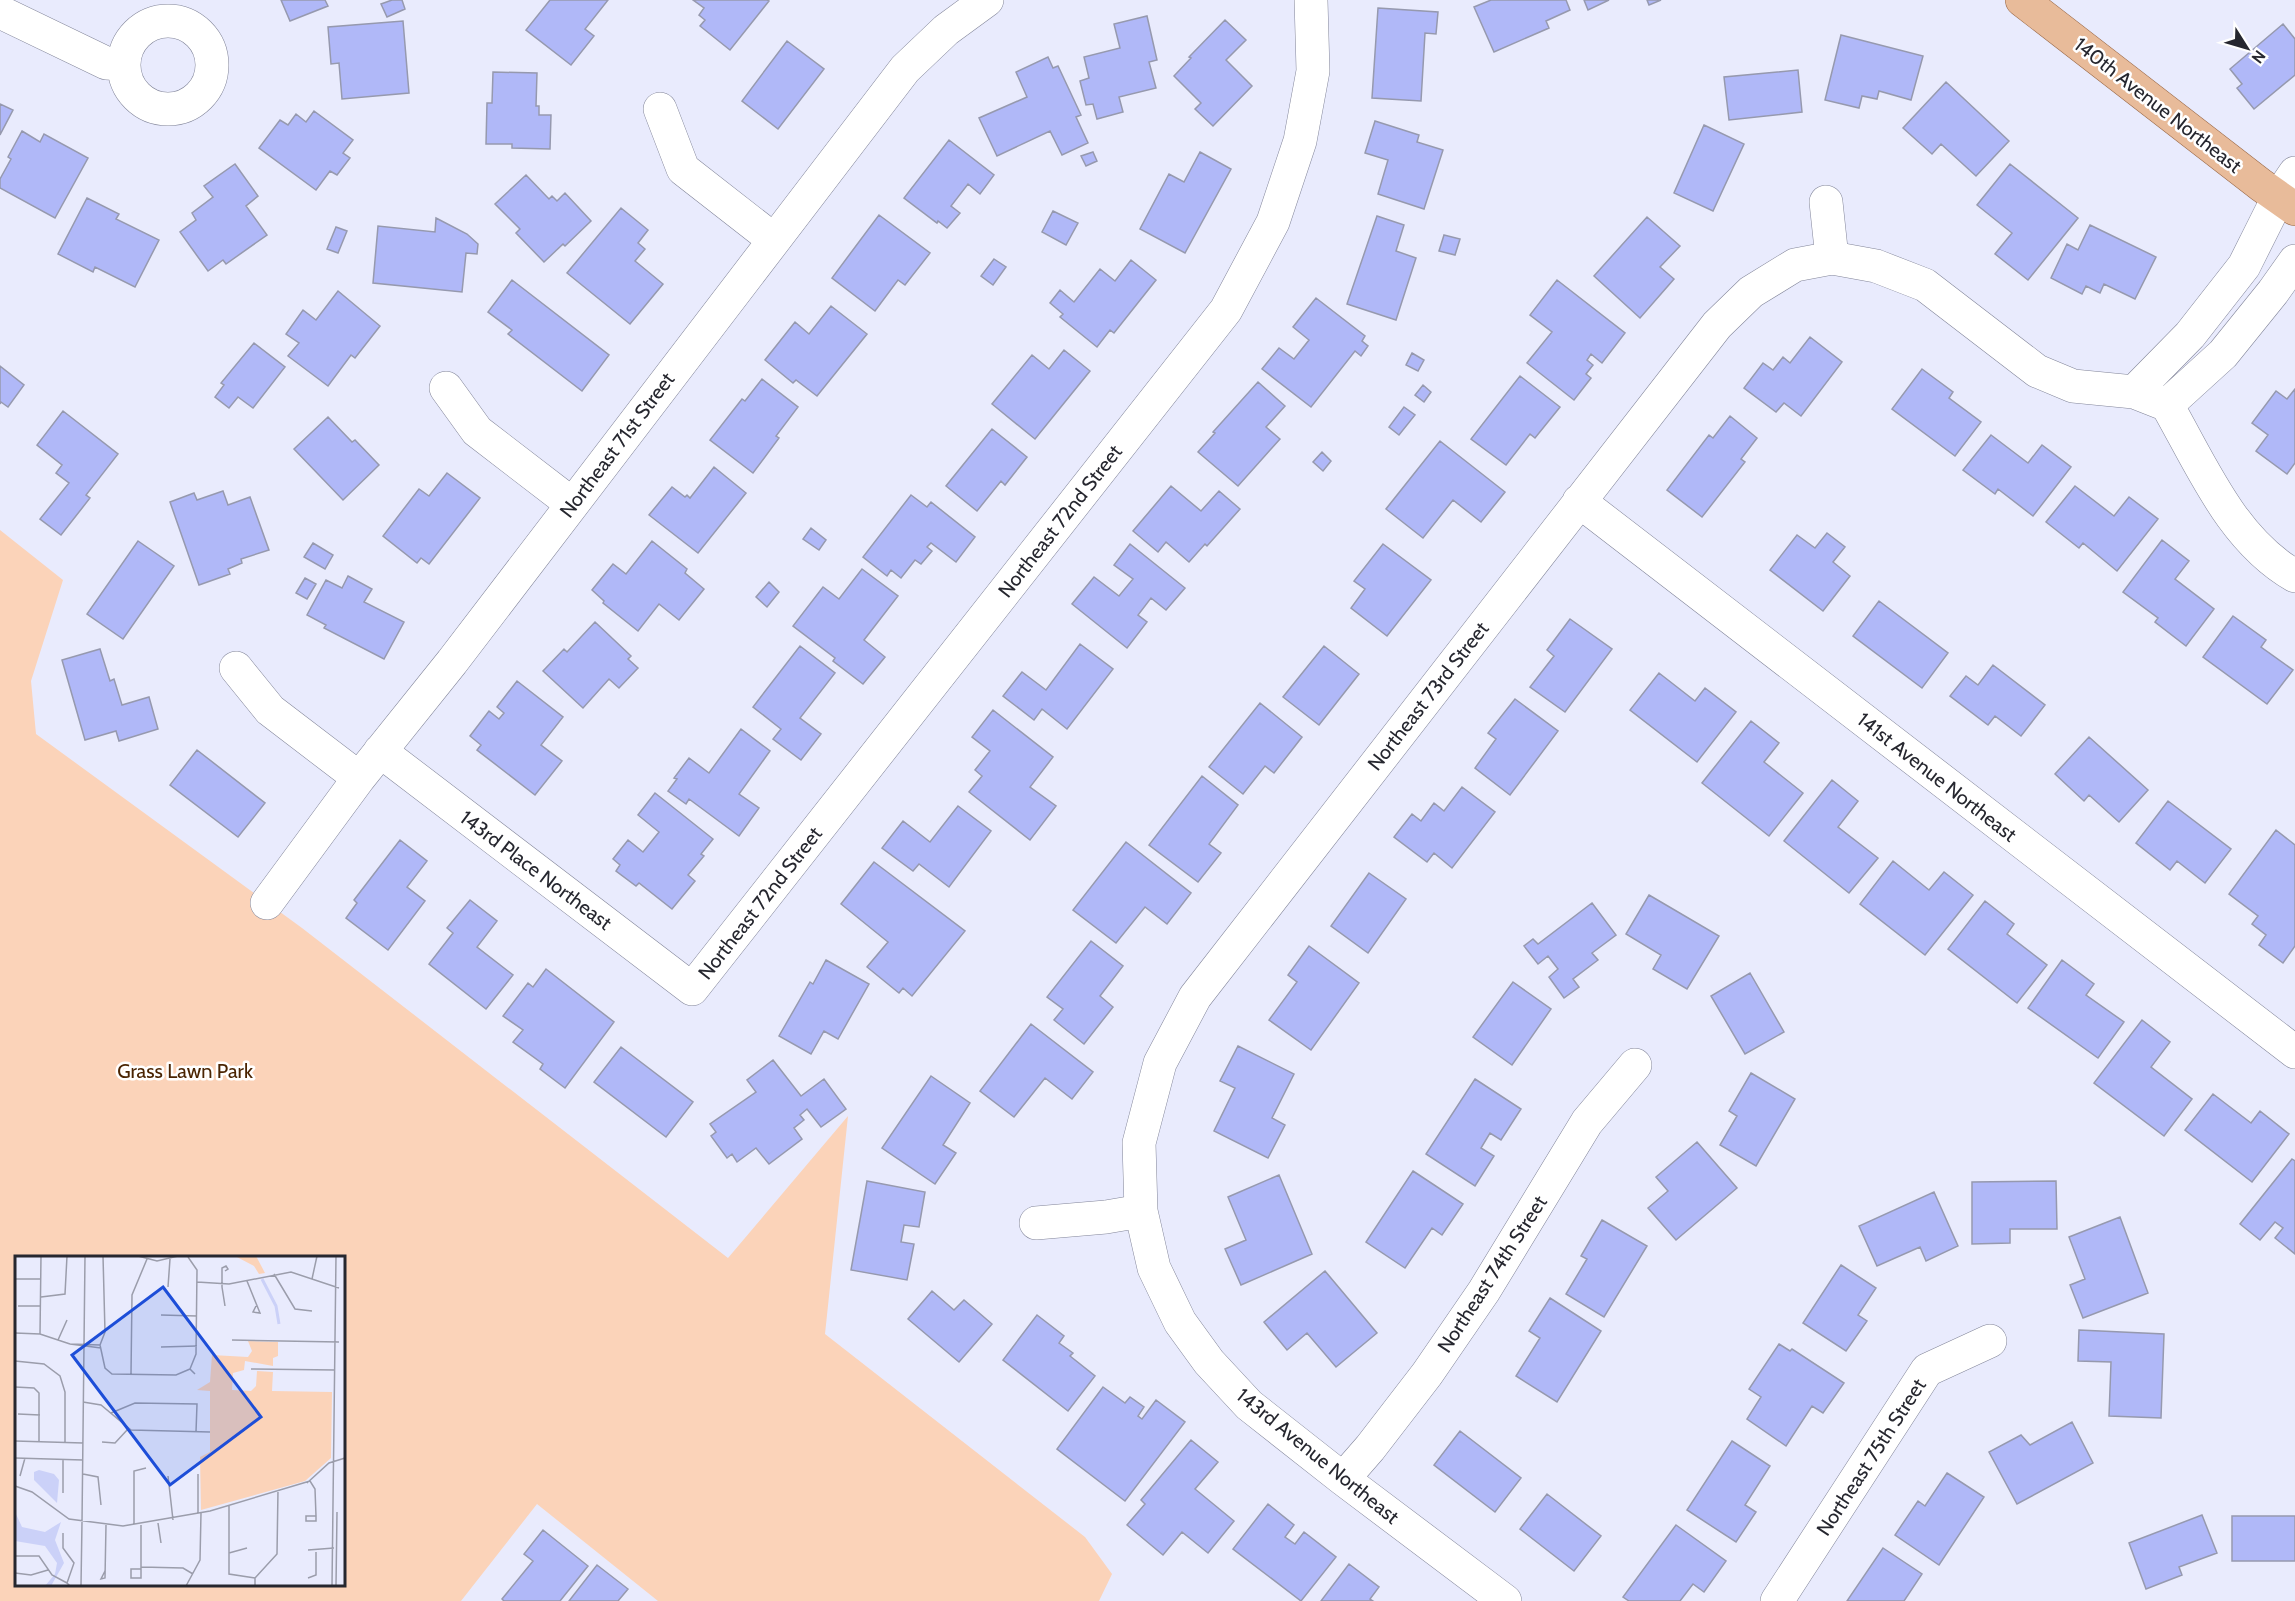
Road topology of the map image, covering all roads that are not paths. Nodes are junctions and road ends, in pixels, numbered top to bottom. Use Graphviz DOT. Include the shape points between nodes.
graph roads {
  1 [pos="985,0"];
  2 [pos="1311,0"];
  3 [pos="2022,0"];
  4 [pos="0,12"];
  5 [pos="124,64"];
  6 [pos="660,110"];
  7 [pos="2289,193"];
  8 [pos="1826,202"];
  9 [pos="774,240"];
  10 [pos="1832,258"];
  11 [pos="2295,261"];
  12 [pos="446,388"];
  13 [pos="2134,392"];
  14 [pos="2167,405"];
  15 [pos="1579,501"];
  16 [pos="572,504"];
  17 [pos="2295,576"];
  18 [pos="236,668"];
  19 [pos="380,751"];
  20 [pos="359,778"];
  21 [pos="267,903"];
  22 [pos="692,988"];
  23 [pos="2295,1052"];
  24 [pos="1635,1065"];
  25 [pos="1140,1211"];
  26 [pos="1036,1223"];
  27 [pos="1990,1341"];
  28 [pos="1343,1479"];
  29 [pos="1505,1601"];
  30 [pos="1777,1601"];
  1 -- 9 [label="street, Northeast 71st Street" via="905,69"];
  2 -- 22 [label="street, Northeast 72nd Street" via="1313,71 1300,141 1273,222 1226,310"];
  3 -- 7 [label="main road, 140th Avenue Northeast"];
  4 -- 5 [label="street" via="106,63"];
  6 -- 9 [label="street" via="683,169"];
  7 -- 13 [label="street" via="2244,266 2190,335"];
  8 -- 10 [label="street"];
  9 -- 16 [label="street, Northeast 71st Street"];
  10 -- 13 [label="street, Northeast 73rd Street" via="1876,266 1924,285 2037,371 2073,386"];
  10 -- 15 [label="street, Northeast 73rd Street" via="1795,265 1750,292 1717,325"];
  11 -- 14 [label="street" via="2223,354"];
  12 -- 16 [label="street" via="477,431"];
  13 -- 14 [label="street, Northeast 73rd Street"];
  14 -- 17 [label="street" via="2233,521 2275,565"];
  15 -- 23 [label="street, 141st Avenue Northeast"];
  15 -- 25 [label="street, Northeast 73rd Street" via="1195,997 1160,1063 1139,1143"];
  16 -- 19 [label="street, Northeast 71st Street"];
  18 -- 20 [label="street" via="270,710"];
  19 -- 20 [label="street, Northeast 71st Street"];
  19 -- 22 [label="street, 143rd Place Northeast"];
  20 -- 21 [label="street, Northeast 71st Street"];
  24 -- 28 [label="street, Northeast 74th Street" via="1587,1122 1484,1291 1427,1374"];
  25 -- 26 [label="street"];
  25 -- 28 [label="street, 143rd Avenue Northeast" via="1154,1268 1180,1322 1209,1362 1249,1405"];
  27 -- 30 [label="street, Northeast 75th Street" via="1927,1370"];
  28 -- 29 [label="street, 143rd Avenue Northeast"];
}
